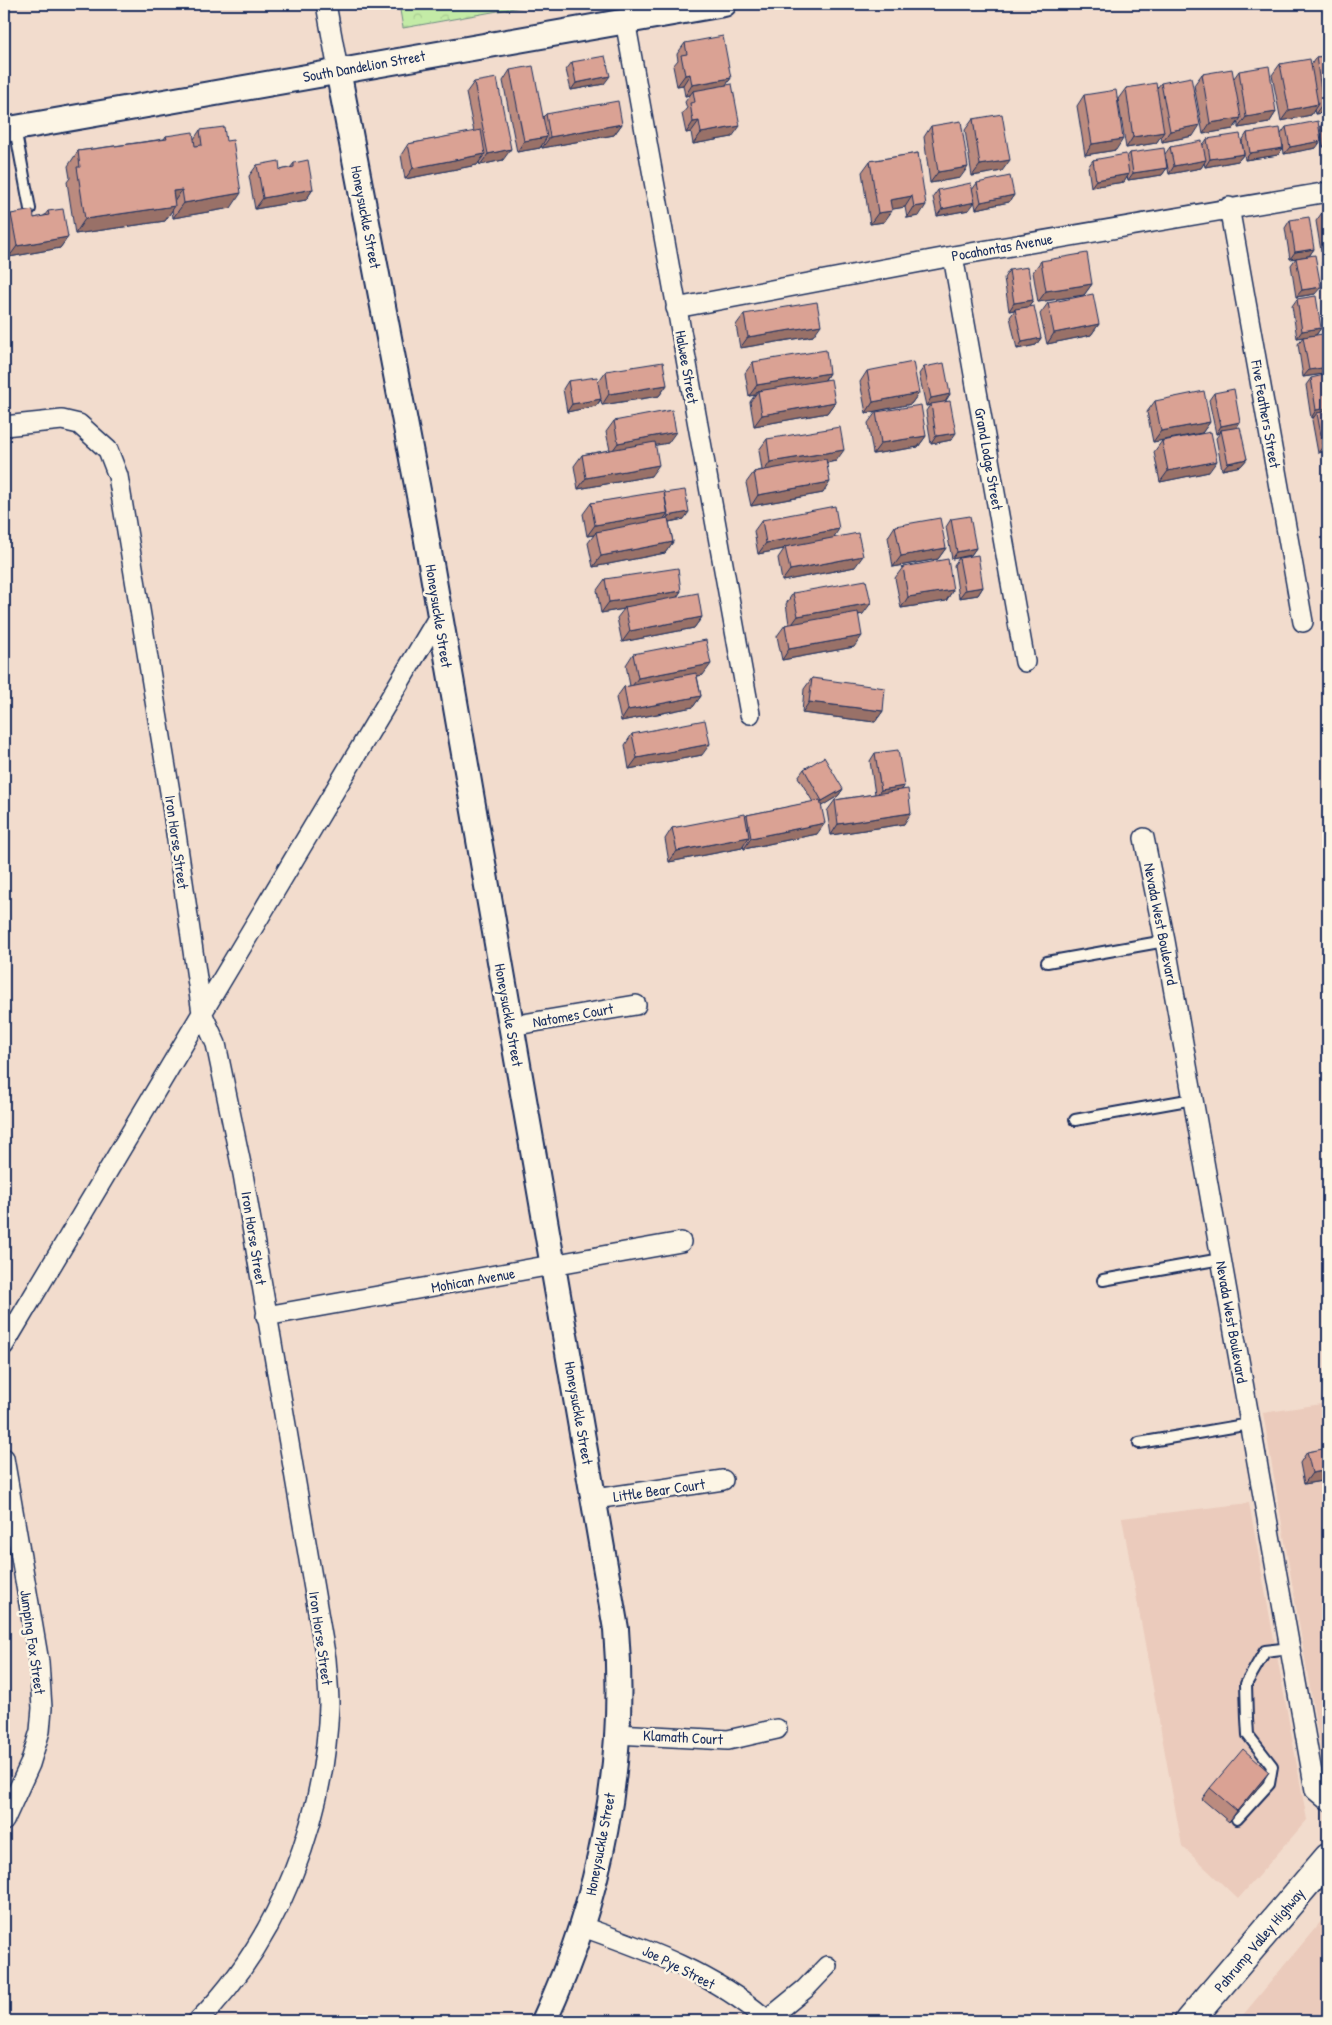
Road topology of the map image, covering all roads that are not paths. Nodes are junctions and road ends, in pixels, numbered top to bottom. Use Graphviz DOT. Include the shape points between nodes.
graph roads {
  1 [pos="326,4"];
  2 [pos="724,4"];
  3 [pos="624,20"];
  4 [pos="338,70"];
  5 [pos="9,129"];
  6 [pos="1328,192"];
  7 [pos="1229,207"];
  8 [pos="30,209"];
  9 [pos="953,256"];
  10 [pos="676,308"];
  11 [pos="4,426"];
  12 [pos="439,616"];
  13 [pos="1303,622"];
  14 [pos="1025,662"];
  15 [pos="750,714"];
  16 [pos="1144,838"];
  17 [pos="1165,941"];
  18 [pos="1047,962"];
  19 [pos="636,1005"];
  20 [pos="202,1013"];
  21 [pos="511,1026"];
  22 [pos="1193,1099"];
  23 [pos="1075,1120"];
  24 [pos="680,1242"];
  25 [pos="1221,1259"];
  26 [pos="552,1266"];
  27 [pos="1103,1280"];
  28 [pos="266,1316"];
  29 [pos="4,1346"];
  30 [pos="1250,1424"];
  31 [pos="1139,1443"];
  32 [pos="4,1458"];
  33 [pos="723,1480"];
  34 [pos="595,1499"];
  35 [pos="1290,1648"];
  36 [pos="778,1730"];
  37 [pos="617,1734"];
  38 [pos="1328,1801"];
  39 [pos="1238,1819"];
  40 [pos="4,1821"];
  41 [pos="1328,1858"];
  42 [pos="583,1927"];
  43 [pos="827,1966"];
  44 [pos="198,2021"];
  45 [pos="544,2021"];
  46 [pos="767,2021"];
  47 [pos="1190,2021"];
  1 -- 4 [label="street, Honeysuckle Street"];
  2 -- 3 [label="street, South Dandelion Street"];
  3 -- 4 [label="street, South Dandelion Street"];
  3 -- 10 [label="street, Halwee Street"];
  4 -- 5 [label="street, South Dandelion Street"];
  4 -- 12 [label="street, Honeysuckle Street"];
  5 -- 8 [label="lane"];
  6 -- 7 [label="street, Pocahontas Avenue"];
  7 -- 9 [label="street, Pocahontas Avenue"];
  7 -- 13 [label="street, Five Feathers Street"];
  9 -- 10 [label="street, Pocahontas Avenue"];
  9 -- 14 [label="street, Grand Lodge Street"];
  10 -- 15 [label="street, Halwee Street"];
  11 -- 20 [label="street, Iron Horse Street" via="62,420 79,424 108,450 118,476"];
  12 -- 20 [label="street"];
  12 -- 21 [label="street, Honeysuckle Street"];
  16 -- 17 [label="street, Nevada West Boulevard"];
  17 -- 18 [label="lane"];
  17 -- 22 [label="street, Nevada West Boulevard"];
  19 -- 21 [label="street, Natomes Court"];
  20 -- 28 [label="street, Iron Horse Street" via="216,1044 244,1174"];
  20 -- 29 [label="street"];
  21 -- 26 [label="street, Honeysuckle Street"];
  22 -- 23 [label="lane"];
  22 -- 25 [label="street, Nevada West Boulevard"];
  24 -- 26 [label="street, Mohican Avenue"];
  25 -- 27 [label="lane"];
  25 -- 30 [label="street, Nevada West Boulevard"];
  26 -- 28 [label="street, Mohican Avenue"];
  26 -- 34 [label="street, Honeysuckle Street"];
  28 -- 44 [label="street, Iron Horse Street" via="326,1659 329,1704 324,1763 308,1832 282,1898 248,1960"];
  30 -- 31 [label="lane"];
  30 -- 35 [label="street, Nevada West Boulevard"];
  32 -- 40 [label="street, Jumping Fox Street" via="39,1662 42,1708 40,1731 30,1764"];
  33 -- 34 [label="street, Little Bear Court"];
  34 -- 37 [label="street, Honeysuckle Street" via="616,1629 620,1674"];
  35 -- 38 [label="street, Nevada West Boulevard" via="1315,1790"];
  35 -- 39 [label="lane" via="1265,1651 1246,1684 1248,1735 1272,1766 1269,1784"];
  36 -- 37 [label="street, Klamath Court" via="728,1740"];
  37 -- 42 [label="street, Honeysuckle Street" via="608,1820"];
  41 -- 47 [label="highway, Pahrump Valley Highway"];
  42 -- 45 [label="street, Honeysuckle Street" via="566,1975"];
  42 -- 46 [label="street, Joe Pye Street" via="691,1969 743,2001"];
  43 -- 46 [label="street"];
}
